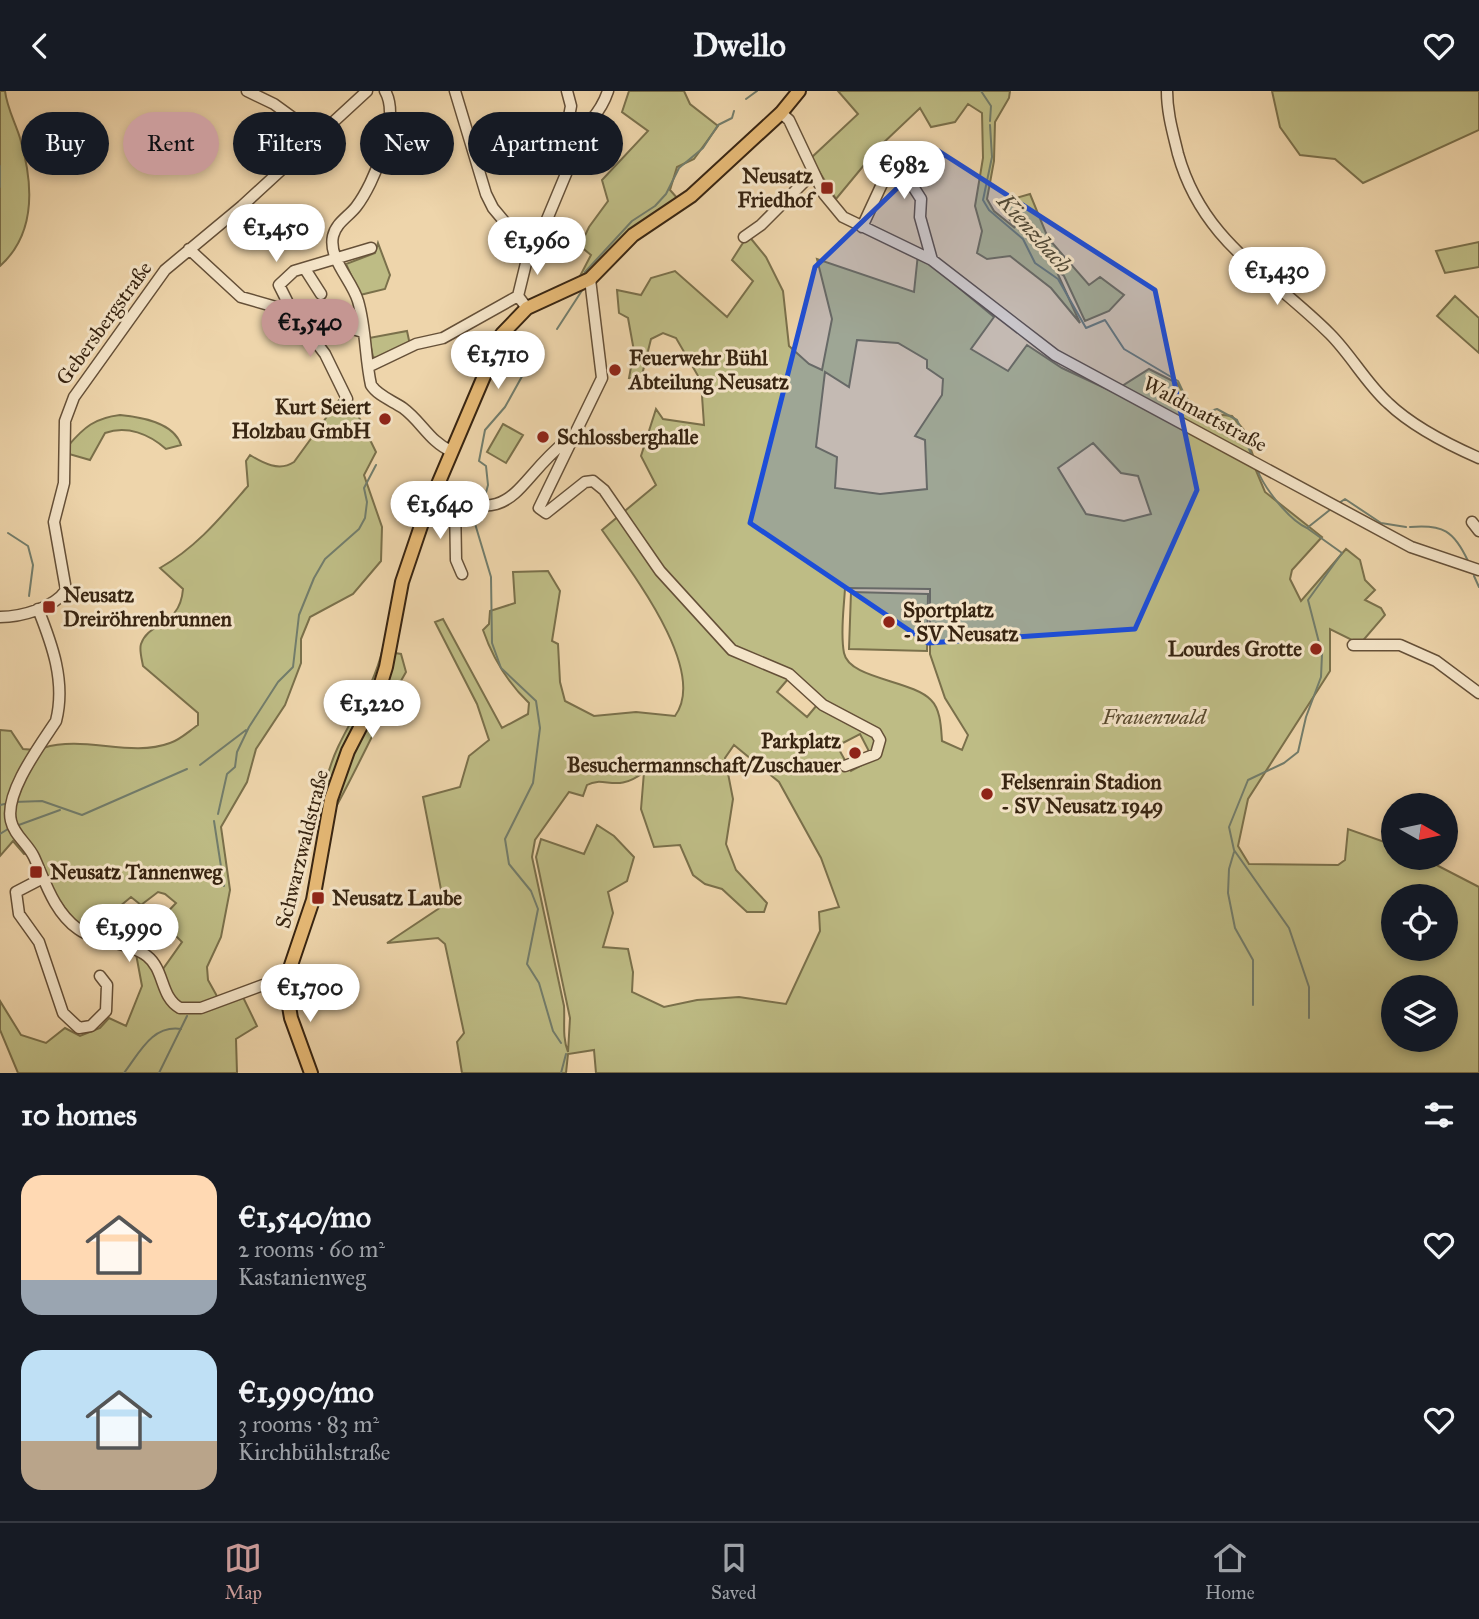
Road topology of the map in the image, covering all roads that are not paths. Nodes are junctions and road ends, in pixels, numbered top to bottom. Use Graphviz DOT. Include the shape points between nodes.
graph roads {
  1 [pos="247,91"];
  2 [pos="367,91"];
  3 [pos="385,91"];
  4 [pos="455,91"];
  5 [pos="567,91"];
  6 [pos="608,91"];
  7 [pos="799,91"];
  8 [pos="1167,91"];
  9 [pos="285,112"];
  10 [pos="344,112"];
  11 [pos="570,112"];
  12 [pos="597,112"];
  13 [pos="780,113"];
  14 [pos="813,173"];
  15 [pos="273,175"];
  16 [pos="566,175"];
  17 [pos="862,227"];
  18 [pos="744,237"];
  19 [pos="371,248"];
  20 [pos="189,249"];
  21 [pos="529,251"];
  22 [pos="337,260"];
  23 [pos="932,260"];
  24 [pos="305,269"];
  25 [pos="590,279"];
  26 [pos="321,294"];
  27 [pos="518,296"];
  28 [pos="527,308"];
  29 [pos="291,309"];
  30 [pos="363,332"];
  31 [pos="370,371"];
  32 [pos="347,399"];
  33 [pos="573,441"];
  34 [pos="451,451"];
  35 [pos="1479,458"];
  36 [pos="435,491"];
  37 [pos="455,501"];
  38 [pos="1479,570"];
  39 [pos="461,574"];
  40 [pos="38,609"];
  41 [pos="0,617"];
  42 [pos="1353,645"];
  43 [pos="1479,693"];
  44 [pos="845,766"];
  45 [pos="41,880"];
  46 [pos="100,976"];
  47 [pos="285,983"];
  48 [pos="311,1073"];
  1 -- 9 [label="street"];
  2 -- 10 [label="street, Gebersbergstraße"];
  3 -- 22 [label="street" via="390,106 383,147 372,182 337,226 333,237"];
  4 -- 21 [label="street" via="486,194"];
  5 -- 11 [label="street"];
  6 -- 12 [label="street"];
  7 -- 13 [label="main road, Schwarzwaldstraße"];
  8 -- 35 [label="street" via="1167,109 1184,175 1210,222 1331,334 1386,402 1438,438"];
  13 -- 14 [label="street, Waldmattstraße" via="789,120"];
  13 -- 25 [label="main road, Schwarzwaldstraße" via="691,196 633,235"];
  14 -- 17 [label="street, Waldmattstraße" via="834,208"];
  14 -- 18 [label="street"];
  15 -- 20 [label="street, Gebersbergstraße"];
  16 -- 21 [label="street" via="538,241"];
  17 -- 23 [label="street, Waldmattstraße"];
  17 -- 23 [label="street" via="888,171 915,177"];
  19 -- 22 [label="street"];
  20 -- 29 [label="street" via="241,297"];
  20 -- 40 [label="street, Gebersbergstraße" via="158,278 70,404 65,421 64,483 54,531 66,590"];
  21 -- 27 [label="street"];
  22 -- 24 [label="street"];
  22 -- 30 [label="street" via="358,301"];
  23 -- 38 [label="street, Waldmattstraße" via="1073,367 1411,547"];
  24 -- 26 [label="street"];
  24 -- 29 [label="street" via="279,281"];
  25 -- 28 [label="main road, Schwarzwaldstraße"];
  25 -- 33 [label="street" via="602,378"];
  27 -- 28 [label="street"];
  27 -- 31 [label="street" via="443,338 416,344"];
  28 -- 34 [label="main road, Schwarzwaldstraße" via="502,334"];
  29 -- 30 [label="street"];
  29 -- 32 [label="street" via="324,354"];
  30 -- 31 [label="street"];
  31 -- 34 [label="street" via="378,394 407,411 430,437"];
  33 -- 37 [label="street" via="548,455 510,501 481,507"];
  33 -- 44 [label="street" via="539,503 541,512 550,511 585,482 593,481 604,490 660,571 732,650 789,674 823,705 876,733 880,740 876,754"];
  34 -- 36 [label="main road, Schwarzwaldstraße"];
  36 -- 37 [label="street"];
  36 -- 47 [label="main road, Schwarzwaldstraße" via="402,582 378,693 348,751 331,799 313,900"];
  37 -- 39 [label="street" via="456,560"];
  40 -- 41 [label="street, Gebersbergstraße"];
  40 -- 45 [label="street" via="58,668 59,710 21,778 10,810 14,828 34,857"];
  42 -- 43 [label="street" via="1400,645 1436,661"];
  45 -- 46 [label="street" via="16,892 19,914 39,941 63,1013 79,1028 91,1026 106,1011 107,985"];
  45 -- 47 [label="street" via="78,929 149,958 161,974 170,1000 180,1008 201,1009 252,988"];
  47 -- 48 [label="main road, Schwarzwaldstraße" via="293,1026"];
}
